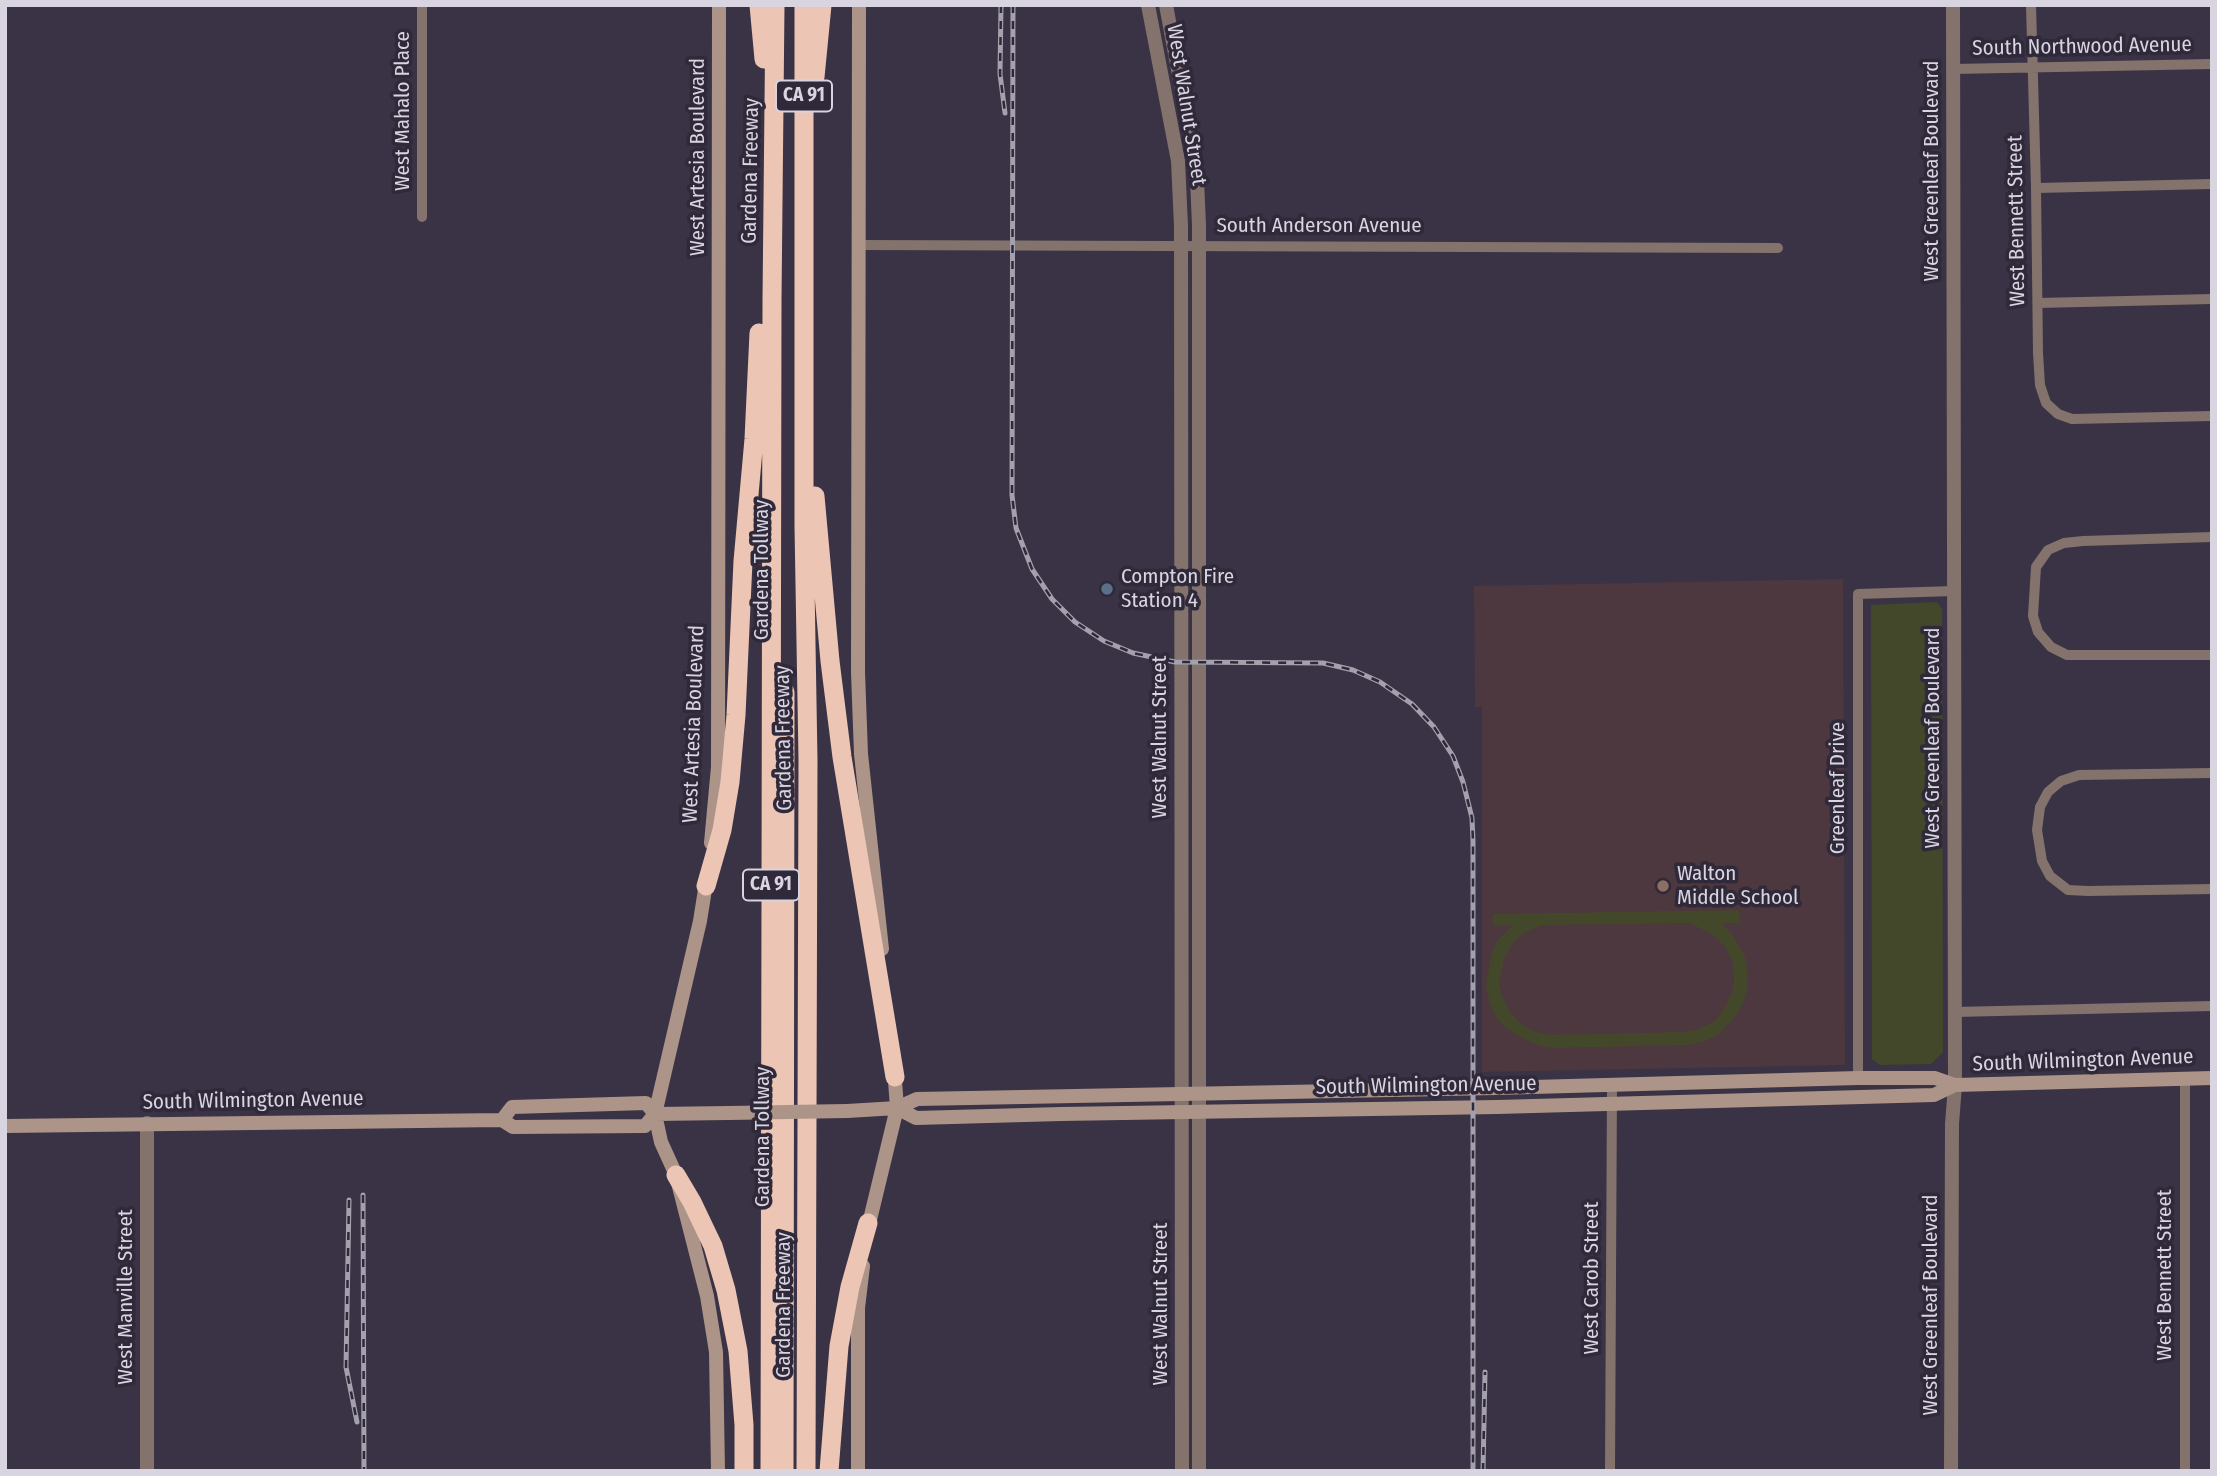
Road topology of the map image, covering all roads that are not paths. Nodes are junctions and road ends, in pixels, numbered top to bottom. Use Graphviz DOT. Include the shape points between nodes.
graph roads {
  1 [pos="422,5"];
  2 [pos="719,5"];
  3 [pos="760,5"];
  4 [pos="775,5"];
  5 [pos="786,5"];
  6 [pos="795,5"];
  7 [pos="804,5"];
  8 [pos="822,5"];
  9 [pos="859,5"];
  10 [pos="1148,5"];
  11 [pos="1166,5"];
  12 [pos="1953,5"];
  13 [pos="2031,5"];
  14 [pos="2212,64"];
  15 [pos="2032,67"];
  16 [pos="1953,69"];
  17 [pos="774,178"];
  18 [pos="2212,184"];
  19 [pos="804,186"];
  20 [pos="2036,188"];
  21 [pos="422,217"];
  22 [pos="1199,244"];
  23 [pos="859,245"];
  24 [pos="1181,245"];
  25 [pos="1778,247"];
  26 [pos="2212,299"];
  27 [pos="772,300"];
  28 [pos="2038,303"];
  29 [pos="805,340"];
  30 [pos="2212,416"];
  31 [pos="2212,537"];
  32 [pos="1954,591"];
  33 [pos="2212,655"];
  34 [pos="2212,773"];
  35 [pos="706,886"];
  36 [pos="2212,889"];
  37 [pos="2212,1006"];
  38 [pos="1955,1012"];
  39 [pos="895,1077"];
  40 [pos="2212,1078"];
  41 [pos="1858,1079"];
  42 [pos="2185,1079"];
  43 [pos="1612,1085"];
  44 [pos="1955,1085"];
  45 [pos="1182,1093"];
  46 [pos="1199,1093"];
  47 [pos="1612,1103"];
  48 [pos="897,1108"];
  49 [pos="1199,1111"];
  50 [pos="1182,1112"];
  51 [pos="655,1114"];
  52 [pos="502,1120"];
  53 [pos="147,1123"];
  54 [pos="5,1126"];
  55 [pos="676,1175"];
  56 [pos="868,1223"];
  57 [pos="1182,1252"];
  58 [pos="1199,1252"];
  59 [pos="1182,1307"];
  60 [pos="1199,1307"];
  61 [pos="1182,1350"];
  62 [pos="1199,1350"];
  63 [pos="1182,1406"];
  64 [pos="1199,1406"];
  65 [pos="1182,1463"];
  66 [pos="1199,1463"];
  67 [pos="146,1471"];
  68 [pos="718,1471"];
  69 [pos="744,1471"];
  70 [pos="770,1471"];
  71 [pos="784,1471"];
  72 [pos="794,1471"];
  73 [pos="806,1471"];
  74 [pos="829,1471"];
  75 [pos="859,1471"];
  76 [pos="1610,1471"];
  77 [pos="1951,1471"];
  78 [pos="2185,1471"];
  1 -- 21 [label="street, West Mahalo Place"];
  2 -- 35 [label="main road, West Artesia Boulevard" via="718,767"];
  3 -- 17 [label="highway"];
  4 -- 17 [label="highway, Gardena Freeway / CA 91"];
  5 -- 71 [label="highway, Gardena Tollway"];
  6 -- 72 [label="highway, Gardena Tollway"];
  7 -- 19 [label="highway, Gardena Freeway / CA 91"];
  8 -- 19 [label="highway"];
  9 -- 23 [label="main road"];
  10 -- 24 [label="street, West Walnut Street" via="1178,161"];
  11 -- 22 [label="street, West Walnut Street" via="1195,160"];
  12 -- 16 [label="street, West Greenleaf Boulevard"];
  13 -- 15 [label="street, West Bennett Street"];
  14 -- 15 [label="street, South Northwood Avenue"];
  15 -- 16 [label="street, South Northwood Avenue"];
  15 -- 20 [label="street, West Bennett Street"];
  16 -- 32 [label="street, West Greenleaf Boulevard"];
  17 -- 27 [label="highway, Gardena Freeway / CA 91"];
  18 -- 20 [label="street"];
  19 -- 29 [label="highway, Gardena Freeway / CA 91"];
  20 -- 28 [label="street, West Bennett Street"];
  22 -- 24 [label="street, South Anderson Avenue"];
  22 -- 25 [label="street, South Anderson Avenue"];
  22 -- 46 [label="street, West Walnut Street"];
  23 -- 24 [label="street, South Anderson Avenue"];
  23 -- 39 [label="main road" via="861,754"];
  24 -- 45 [label="street, West Walnut Street"];
  26 -- 28 [label="street"];
  27 -- 35 [label="highway" via="760,328 730,782"];
  27 -- 70 [label="highway, Gardena Freeway / CA 91"];
  28 -- 30 [label="street, West Bennett Street" via="2040,385 2046,403 2058,414 2072,419"];
  29 -- 39 [label="highway" via="830,661"];
  29 -- 73 [label="highway, Gardena Freeway / CA 91"];
  31 -- 33 [label="street" via="2083,541 2048,550 2036,567 2033,616 2038,632 2051,647 2067,655"];
  32 -- 38 [label="street, West Greenleaf Boulevard"];
  32 -- 41 [label="street, Greenleaf Drive" via="1858,594"];
  34 -- 36 [label="street" via="2079,775 2048,792 2040,807 2037,830 2042,861 2050,876 2068,890"];
  35 -- 51 [label="main road, West Artesia Boulevard"];
  37 -- 38 [label="street"];
  38 -- 44 [label="street, West Greenleaf Boulevard"];
  39 -- 48 [label="main road"];
  40 -- 42 [label="main road, South Wilmington Avenue"];
  41 -- 43 [label="main road, South Wilmington Avenue"];
  41 -- 44 [label="main road, South Wilmington Avenue" via="1935,1078"];
  42 -- 44 [label="main road, South Wilmington Avenue"];
  42 -- 78 [label="street, West Bennett Street"];
  43 -- 46 [label="main road, South Wilmington Avenue"];
  43 -- 47 [label="street, West Carob Street"];
  44 -- 47 [label="main road, South Wilmington Avenue" via="1934,1095"];
  44 -- 77 [label="street, West Greenleaf Boulevard"];
  45 -- 46 [label="main road, South Wilmington Avenue"];
  45 -- 48 [label="main road, South Wilmington Avenue" via="917,1099"];
  45 -- 50 [label="street, West Walnut Street"];
  46 -- 49 [label="street, West Walnut Street"];
  47 -- 49 [label="main road, South Wilmington Avenue"];
  47 -- 76 [label="street, West Carob Street"];
  48 -- 50 [label="main road, South Wilmington Avenue" via="916,1118"];
  48 -- 51 [label="main road, South Wilmington Avenue, bridge"];
  48 -- 56 [label="main road"];
  49 -- 50 [label="main road, South Wilmington Avenue"];
  49 -- 58 [label="street, West Walnut Street"];
  50 -- 57 [label="street, West Walnut Street"];
  51 -- 52 [label="main road, South Wilmington Avenue" via="645,1126 513,1127"];
  51 -- 52 [label="main road, South Wilmington Avenue" via="646,1103 512,1107"];
  51 -- 55 [label="main road, West Artesia Boulevard"];
  52 -- 53 [label="main road, South Wilmington Avenue"];
  53 -- 54 [label="main road, South Wilmington Avenue"];
  53 -- 67 [label="street, West Manville Street"];
  55 -- 68 [label="main road, West Artesia Boulevard" via="707,1296 716,1352"];
  55 -- 69 [label="highway" via="713,1245 726,1290 738,1352"];
  56 -- 74 [label="highway" via="839,1346"];
  56 -- 75 [label="main road" via="858,1308"];
  57 -- 58 [label="street"];
  57 -- 59 [label="street, West Walnut Street"];
  58 -- 60 [label="street, West Walnut Street"];
  59 -- 60 [label="street"];
  59 -- 61 [label="street, West Walnut Street"];
  60 -- 62 [label="street, West Walnut Street"];
  61 -- 62 [label="street"];
  61 -- 63 [label="street, West Walnut Street"];
  62 -- 64 [label="street, West Walnut Street"];
  63 -- 64 [label="street"];
  63 -- 65 [label="street, West Walnut Street"];
  64 -- 66 [label="street, West Walnut Street"];
  65 -- 66 [label="street"];
}
